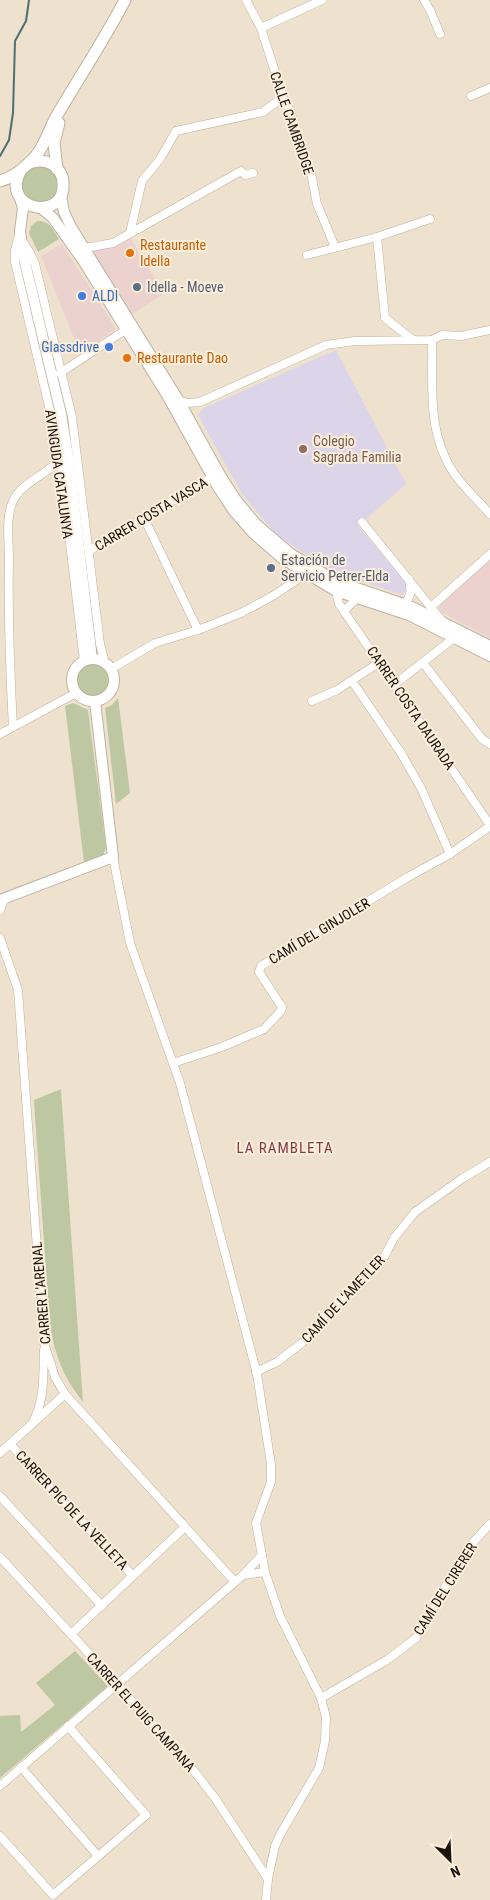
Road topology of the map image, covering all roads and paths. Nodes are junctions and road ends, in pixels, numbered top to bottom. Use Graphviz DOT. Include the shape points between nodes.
graph roads {
  1 [pos="125,0"];
  2 [pos="246,0"];
  3 [pos="322,0"];
  4 [pos="424,0"];
  5 [pos="261,28"];
  6 [pos="440,34"];
  7 [pos="490,88"];
  8 [pos="471,96"];
  9 [pos="283,97"];
  10 [pos="67,100"];
  11 [pos="29,163"];
  12 [pos="57,168"];
  13 [pos="20,172"];
  14 [pos="253,173"];
  15 [pos="0,181"];
  16 [pos="0,186"];
  17 [pos="19,196"];
  18 [pos="61,196"];
  19 [pos="40,208"];
  20 [pos="430,219"];
  21 [pos="21,231"];
  22 [pos="130,233"];
  23 [pos="377,237"];
  24 [pos="335,247"];
  25 [pos="85,248"];
  26 [pos="308,256"];
  27 [pos="127,329"];
  28 [pos="490,330"];
  29 [pos="414,340"];
  30 [pos="432,340"];
  31 [pos="60,372"];
  32 [pos="179,401"];
  33 [pos="200,402"];
  34 [pos="189,419"];
  35 [pos="60,459"];
  36 [pos="42,476"];
  37 [pos="212,477"];
  38 [pos="62,483"];
  39 [pos="490,513"];
  40 [pos="144,518"];
  41 [pos="362,522"];
  42 [pos="89,551"];
  43 [pos="490,554"];
  44 [pos="306,574"];
  45 [pos="408,578"];
  46 [pos="336,590"];
  47 [pos="357,598"];
  48 [pos="404,604"];
  49 [pos="431,608"];
  50 [pos="344,611"];
  51 [pos="443,621"];
  52 [pos="198,630"];
  53 [pos="454,638"];
  54 [pos="490,646"];
  55 [pos="490,656"];
  56 [pos="88,660"];
  57 [pos="380,662"];
  58 [pos="423,663"];
  59 [pos="108,666"];
  60 [pos="352,681"];
  61 [pos="395,684"];
  62 [pos="76,693"];
  63 [pos="95,701"];
  64 [pos="312,701"];
  65 [pos="13,727"];
  66 [pos="0,734"];
  67 [pos="490,744"];
  68 [pos="490,825"];
  69 [pos="450,854"];
  70 [pos="113,857"];
  71 [pos="2,899"];
  72 [pos="0,910"];
  73 [pos="0,938"];
  74 [pos="172,1063"];
  75 [pos="490,1162"];
  76 [pos="44,1343"];
  77 [pos="256,1372"];
  78 [pos="55,1377"];
  79 [pos="65,1394"];
  80 [pos="42,1395"];
  81 [pos="32,1424"];
  82 [pos="10,1444"];
  83 [pos="0,1453"];
  84 [pos="0,1496"];
  85 [pos="490,1524"];
  86 [pos="185,1527"];
  87 [pos="262,1555"];
  88 [pos="0,1557"];
  89 [pos="265,1572"];
  90 [pos="244,1575"];
  91 [pos="134,1576"];
  92 [pos="235,1582"];
  93 [pos="102,1606"];
  94 [pos="71,1634"];
  95 [pos="117,1684"];
  96 [pos="322,1698"];
  97 [pos="68,1726"];
  98 [pos="21,1767"];
  99 [pos="0,1786"];
  100 [pos="0,1836"];
  101 [pos="98,1856"];
  102 [pos="268,1879"];
  103 [pos="266,1900"];
  1 -- 10 [label="main road"];
  2 -- 5 [label="street, CALLE CAMBRIDGE"];
  3 -- 5 [label="street"];
  4 -- 6 [label="street"];
  5 -- 9 [label="street, CALLE CAMBRIDGE"];
  7 -- 8 [label="street"];
  9 -- 22 [label="street" via="263,112 176,131 160,159 142,181"];
  9 -- 24 [label="street, CALLE CAMBRIDGE" via="311,173 316,204"];
  10 -- 11 [label="main road"];
  10 -- 12 [label="main road" via="54,142"];
  11 -- 12 [label="main road" via="44,161"];
  11 -- 13 [label="main road"];
  12 -- 18 [label="main road" via="63,182"];
  13 -- 15 [label="main road"];
  13 -- 17 [label="main road" via="16,182"];
  14 -- 22 [label="street" via="236,173"];
  16 -- 17 [label="main road"];
  17 -- 19 [label="main road" via="31,207"];
  17 -- 21 [label="street, AVINGUDA CATALUNYA" via="23,208"];
  18 -- 19 [label="main road" via="56,202"];
  18 -- 25 [label="street" via="64,212"];
  19 -- 21 [label="street"];
  19 -- 27 [label="street" via="53,218"];
  20 -- 23 [label="street"];
  21 -- 31 [label="street, AVINGUDA CATALUNYA" via="35,264"];
  21 -- 35 [label="street, AVINGUDA CATALUNYA" via="15,262"];
  21 -- 56 [label="street, AVINGUDA CATALUNYA" via="23,254 61,414 69,463"];
  22 -- 25 [label="street" via="113,243"];
  23 -- 24 [label="street"];
  23 -- 29 [label="street" via="385,318"];
  24 -- 26 [label="street"];
  25 -- 32 [label="street"];
  27 -- 31 [label="street"];
  27 -- 37 [label="street"];
  28 -- 30 [label="street" via="461,336 442,335"];
  29 -- 30 [label="street"];
  29 -- 33 [label="street" via="326,344"];
  30 -- 39 [label="street" via="433,418 445,458 461,482"];
  31 -- 42 [label="street, AVINGUDA CATALUNYA" via="72,417"];
  32 -- 33 [label="street" via="188,404"];
  32 -- 34 [label="street"];
  33 -- 34 [label="street"];
  34 -- 48 [label="street" via="220,475 256,524 291,554 336,582"];
  35 -- 36 [label="street"];
  35 -- 38 [label="street, AVINGUDA CATALUNYA"];
  36 -- 38 [label="street" via="53,476"];
  36 -- 65 [label="street" via="25,486 14,499 9,516 8,620"];
  37 -- 40 [label="street, CARRER COSTA VASCA"];
  37 -- 44 [label="street" via="253,534"];
  38 -- 56 [label="street, AVINGUDA CATALUNYA"];
  40 -- 42 [label="street, CARRER COSTA VASCA"];
  40 -- 52 [label="street"];
  41 -- 45 [label="street"];
  42 -- 59 [label="street, AVINGUDA CATALUNYA" via="100,644"];
  43 -- 49 [label="street"];
  44 -- 46 [label="street"];
  44 -- 52 [label="street" via="241,614"];
  45 -- 48 [label="street" via="412,592"];
  45 -- 49 [label="street"];
  46 -- 47 [label="street"];
  46 -- 50 [label="street, CARRER COSTA DAURADA"];
  47 -- 50 [label="street"];
  47 -- 53 [label="street" via="410,615"];
  48 -- 51 [label="street"];
  49 -- 51 [label="street"];
  50 -- 57 [label="street, CARRER COSTA DAURADA"];
  51 -- 54 [label="street"];
  52 -- 59 [label="street" via="155,643"];
  53 -- 55 [label="street"];
  53 -- 58 [label="street"];
  56 -- 59 [label="street"];
  56 -- 62 [label="street" via="78,666 72,679"];
  57 -- 60 [label="street"];
  57 -- 61 [label="street, CARRER COSTA DAURADA"];
  58 -- 61 [label="street"];
  58 -- 67 [label="street" via="482,739"];
  59 -- 63 [label="street" via="114,676 112,690"];
  60 -- 64 [label="street"];
  60 -- 69 [label="street" via="402,753"];
  61 -- 68 [label="street, CARRER COSTA DAURADA"];
  62 -- 63 [label="street" via="85,700"];
  62 -- 65 [label="street"];
  63 -- 70 [label="street"];
  65 -- 66 [label="street"];
  68 -- 69 [label="street"];
  69 -- 74 [label="street, CAMÍ DEL GINJOLER" via="261,966 258,972 282,1007 264,1029"];
  70 -- 71 [label="street"];
  70 -- 74 [label="street" via="130,943"];
  71 -- 72 [label="street"];
  73 -- 76 [label="street, CARRER L'ARENAL" via="18,990"];
  74 -- 77 [label="street"];
  75 -- 77 [label="street, CAMÍ DE L'AMETLER" via="415,1212 394,1238 383,1259 328,1312 302,1343 278,1362"];
  76 -- 78 [label="street, CARRER L'ARENAL"];
  76 -- 80 [label="street"];
  77 -- 87 [label="street" via="271,1482 256,1523"];
  78 -- 79 [label="street, CARRER L'ARENAL"];
  78 -- 80 [label="street" via="48,1382"];
  79 -- 81 [label="street"];
  79 -- 86 [label="street, CARRER L'ARENAL"];
  80 -- 81 [label="street"];
  81 -- 82 [label="street"];
  82 -- 83 [label="street"];
  82 -- 91 [label="street, CARRER PIC DE LA VELLETA"];
  84 -- 93 [label="street"];
  85 -- 96 [label="street, CAMÍ DEL CIRERER" via="467,1549 416,1638 387,1660"];
  86 -- 91 [label="street"];
  86 -- 92 [label="street, CARRER L'ARENAL"];
  87 -- 89 [label="street"];
  87 -- 90 [label="street"];
  88 -- 94 [label="street, CARRER EL PUIG CAMPANA"];
  89 -- 90 [label="street"];
  89 -- 96 [label="street" via="280,1616"];
  90 -- 92 [label="street"];
  91 -- 93 [label="street"];
  92 -- 95 [label="street"];
  93 -- 94 [label="street"];
  94 -- 95 [label="street, CARRER EL PUIG CAMPANA"];
  95 -- 97 [label="street"];
  95 -- 102 [label="street, CARRER EL PUIG CAMPANA" via="215,1798"];
  96 -- 102 [label="street" via="326,1717 325,1741 318,1768 275,1846"];
  97 -- 98 [label="street"];
  97 -- 101 [label="street" via="146,1815"];
  98 -- 99 [label="street"];
  98 -- 101 [label="street"];
  100 -- 101 [label="street" via="53,1895"];
  102 -- 103 [label="street"];
}
